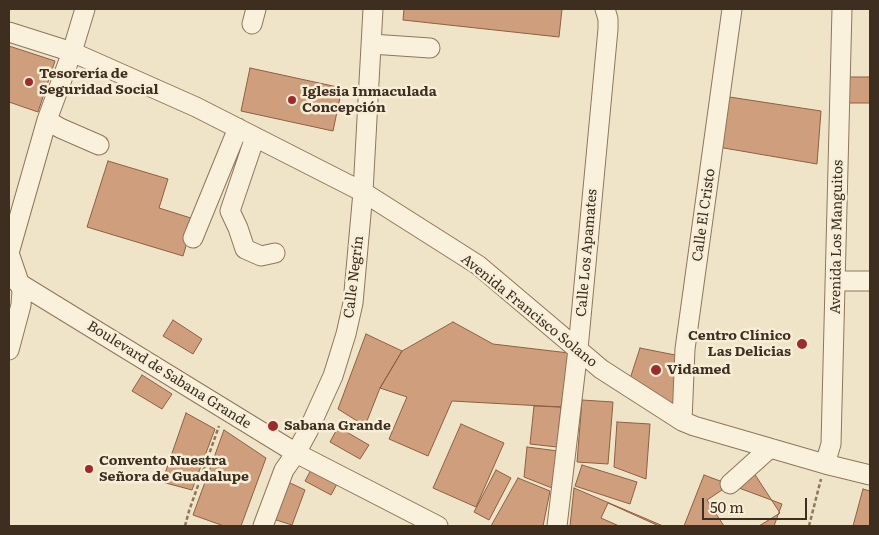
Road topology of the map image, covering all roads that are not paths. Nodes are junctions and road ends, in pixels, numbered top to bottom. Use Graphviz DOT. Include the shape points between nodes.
graph roads {
  1 [pos="85,9"];
  2 [pos="373,9"];
  3 [pos="605,9"];
  4 [pos="732,9"];
  5 [pos="842,9"];
  6 [pos="9,32"];
  7 [pos="371,44"];
  8 [pos="430,48"];
  9 [pos="72,52"];
  10 [pos="47,120"];
  11 [pos="238,128"];
  12 [pos="255,136"];
  13 [pos="99,145"];
  14 [pos="363,192"];
  15 [pos="193,238"];
  16 [pos="9,253"];
  17 [pos="275,253"];
  18 [pos="14,280"];
  19 [pos="836,281"];
  20 [pos="870,281"];
  21 [pos="578,349"];
  22 [pos="9,350"];
  23 [pos="682,421"];
  24 [pos="770,448"];
  25 [pos="296,453"];
  26 [pos="825,464"];
  27 [pos="870,475"];
  28 [pos="730,484"];
  29 [pos="263,526"];
  30 [pos="438,526"];
  31 [pos="556,526"];
  1 -- 9 [label="street"];
  2 -- 7 [label="street, Calle Negrín"];
  3 -- 21 [label="street, Calle Los Apamates" via="608,29"];
  4 -- 23 [label="street, Calle El Cristo" via="685,349"];
  5 -- 19 [label="street, Avenida Los Manguitos"];
  6 -- 9 [label="street, Avenida Francisco Solano"];
  7 -- 8 [label="street"];
  7 -- 14 [label="street, Calle Negrín"];
  9 -- 10 [label="street"];
  9 -- 11 [label="street, Avenida Francisco Solano"];
  10 -- 13 [label="street"];
  10 -- 16 [label="street"];
  11 -- 12 [label="street, Avenida Francisco Solano"];
  11 -- 15 [label="street"];
  12 -- 14 [label="street, Avenida Francisco Solano"];
  12 -- 17 [label="street" via="230,211 245,250 261,256"];
  14 -- 21 [label="street, Avenida Francisco Solano" via="478,265"];
  14 -- 25 [label="street, Calle Negrín" via="346,334 333,376"];
  16 -- 18 [label="street"];
  18 -- 22 [label="street" via="22,291 21,305"];
  18 -- 25 [label="street, Boulevard de Sabana Grande"];
  19 -- 20 [label="street"];
  19 -- 26 [label="street, Avenida Los Manguitos" via="831,444"];
  21 -- 23 [label="street, Avenida Francisco Solano" via="600,369"];
  21 -- 31 [label="street, Calle Los Apamates"];
  23 -- 24 [label="street, Avenida Francisco Solano"];
  24 -- 26 [label="street, Avenida Francisco Solano"];
  24 -- 28 [label="street"];
  25 -- 29 [label="street, Calle Negrín" via="278,483"];
  25 -- 30 [label="street, Boulevard de Sabana Grande"];
  26 -- 27 [label="street, Avenida Francisco Solano"];
}
